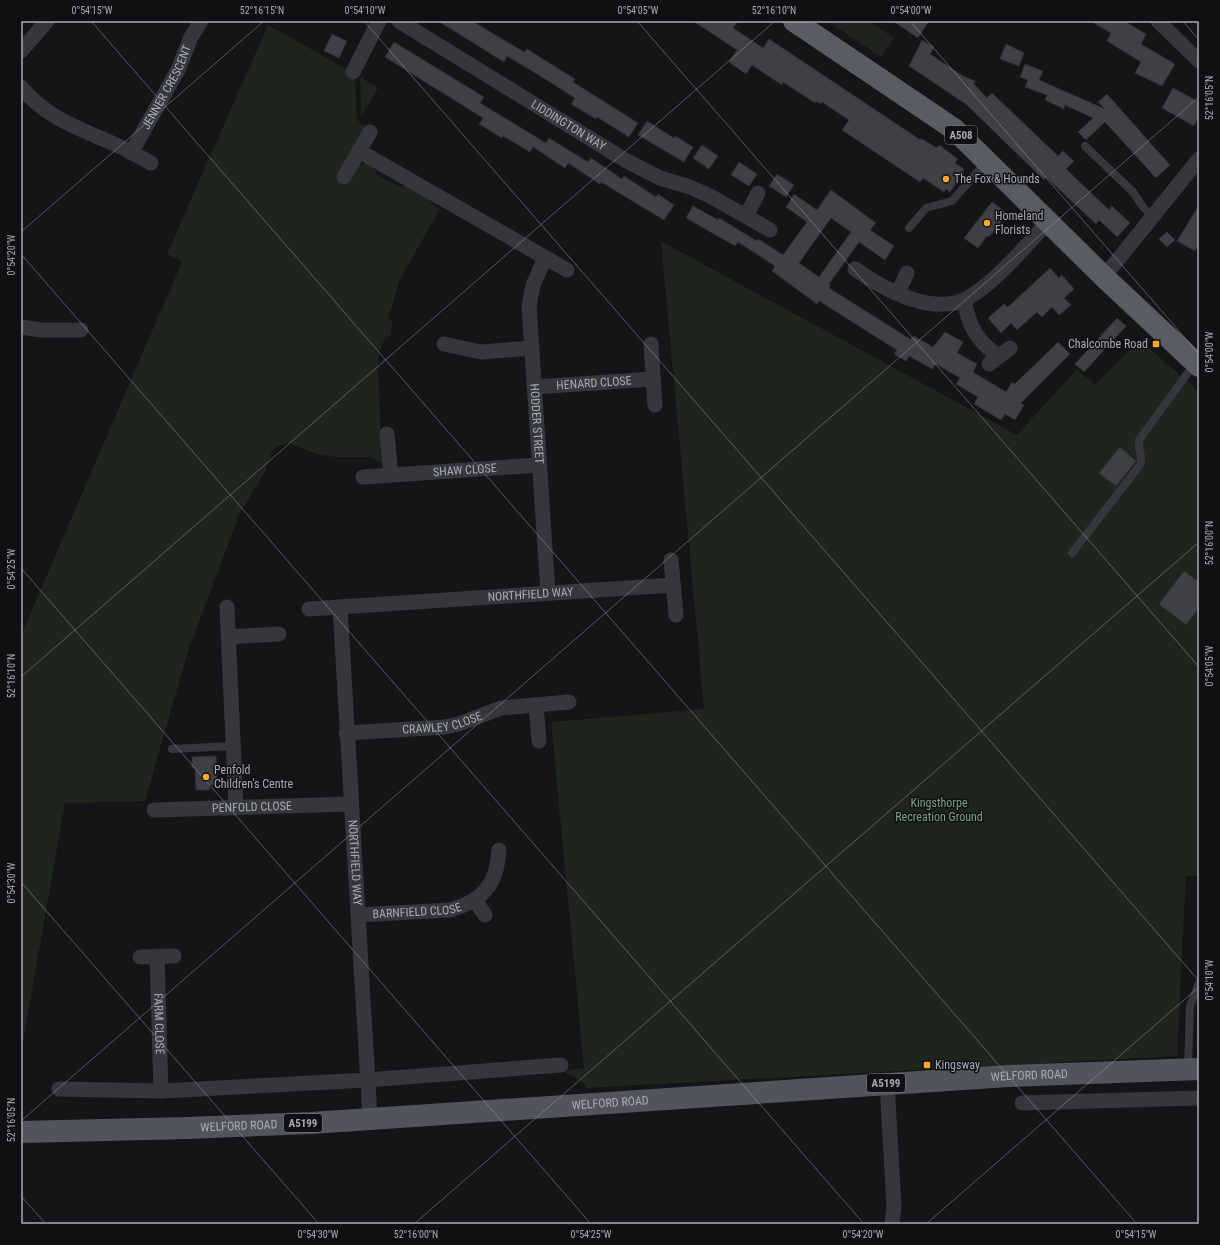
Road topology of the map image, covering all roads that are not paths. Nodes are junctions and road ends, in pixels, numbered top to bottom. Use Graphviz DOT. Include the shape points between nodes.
graph roads {
  1 [pos="47,21"];
  2 [pos="201,21"];
  3 [pos="379,21"];
  4 [pos="399,21"];
  5 [pos="794,21"];
  6 [pos="1158,21"];
  7 [pos="21,51"];
  8 [pos="1199,61"];
  9 [pos="353,72"];
  10 [pos="21,87"];
  11 [pos="370,132"];
  12 [pos="1085,146"];
  13 [pos="359,151"];
  14 [pos="131,153"];
  15 [pos="1199,159"];
  16 [pos="988,161"];
  17 [pos="151,163"];
  18 [pos="344,177"];
  19 [pos="758,193"];
  20 [pos="746,216"];
  21 [pos="1153,217"];
  22 [pos="1049,221"];
  23 [pos="909,228"];
  24 [pos="770,230"];
  25 [pos="545,258"];
  26 [pos="855,269"];
  27 [pos="567,270"];
  28 [pos="907,273"];
  29 [pos="1104,277"];
  30 [pos="898,293"];
  31 [pos="964,300"];
  32 [pos="21,327"];
  33 [pos="82,330"];
  34 [pos="444,344"];
  35 [pos="651,344"];
  36 [pos="532,348"];
  37 [pos="999,356"];
  38 [pos="1197,364"];
  39 [pos="653,379"];
  40 [pos="534,387"];
  41 [pos="655,405"];
  42 [pos="388,434"];
  43 [pos="539,465"];
  44 [pos="391,475"];
  45 [pos="363,477"];
  46 [pos="1072,553"];
  47 [pos="671,560"];
  48 [pos="673,585"];
  49 [pos="548,593"];
  50 [pos="227,607"];
  51 [pos="340,607"];
  52 [pos="309,609"];
  53 [pos="676,615"];
  54 [pos="279,634"];
  55 [pos="228,637"];
  56 [pos="569,702"];
  57 [pos="536,705"];
  58 [pos="346,733"];
  59 [pos="539,741"];
  60 [pos="233,746"];
  61 [pos="172,749"];
  62 [pos="350,804"];
  63 [pos="236,808"];
  64 [pos="154,810"];
  65 [pos="499,850"];
  66 [pos="475,900"];
  67 [pos="358,915"];
  68 [pos="485,916"];
  69 [pos="157,956"];
  70 [pos="174,956"];
  71 [pos="140,957"];
  72 [pos="1199,983"];
  73 [pos="561,1065"];
  74 [pos="1193,1069"];
  75 [pos="367,1080"];
  76 [pos="887,1083"];
  77 [pos="59,1089"];
  78 [pos="161,1091"];
  79 [pos="1199,1098"];
  80 [pos="1022,1103"];
  81 [pos="370,1118"];
  82 [pos="21,1132"];
  83 [pos="892,1224"];
  1 -- 7 [label="street"];
  2 -- 14 [label="street, JENNER CRESCENT" via="191,37 178,70"];
  3 -- 9 [label="street"];
  4 -- 20 [label="street, LIDDINGTON WAY" via="625,160 660,178 700,191"];
  5 -- 16 [label="highway, A508" via="942,120"];
  6 -- 8 [label="street"];
  10 -- 14 [label="street" via="54,117"];
  11 -- 13 [label="street"];
  12 -- 21 [label="lane" via="1133,192 1143,208"];
  13 -- 18 [label="street"];
  13 -- 25 [label="street"];
  14 -- 17 [label="street"];
  15 -- 21 [label="street"];
  16 -- 22 [label="highway, A508"];
  16 -- 23 [label="lane" via="952,201 926,208"];
  19 -- 20 [label="street"];
  20 -- 24 [label="street, LIDDINGTON WAY"];
  21 -- 29 [label="street"];
  22 -- 29 [label="highway, A508"];
  22 -- 31 [label="street" via="994,278"];
  25 -- 27 [label="street"];
  25 -- 36 [label="street, HODDER STREET" via="531,296"];
  26 -- 30 [label="street"];
  28 -- 30 [label="street"];
  29 -- 38 [label="highway, A508"];
  30 -- 31 [label="street" via="931,303 955,303"];
  31 -- 37 [label="street" via="974,334"];
  32 -- 33 [label="street" via="41,330"];
  34 -- 36 [label="street" via="481,352"];
  35 -- 39 [label="street"];
  36 -- 40 [label="street, HODDER STREET"];
  38 -- 46 [label="lane" via="1140,440 1140,465"];
  39 -- 40 [label="street, HENARD CLOSE"];
  39 -- 41 [label="street"];
  40 -- 43 [label="street, HODDER STREET"];
  42 -- 44 [label="street"];
  43 -- 44 [label="street, SHAW CLOSE"];
  43 -- 49 [label="street, HODDER STREET"];
  44 -- 45 [label="street, SHAW CLOSE"];
  47 -- 48 [label="street"];
  48 -- 49 [label="street, NORTHFIELD WAY"];
  48 -- 53 [label="street"];
  49 -- 51 [label="street, NORTHFIELD WAY"];
  50 -- 55 [label="street"];
  51 -- 52 [label="street, NORTHFIELD WAY"];
  51 -- 58 [label="street, NORTHFIELD WAY"];
  54 -- 55 [label="street"];
  55 -- 60 [label="street"];
  56 -- 57 [label="street, CRAWLEY CLOSE"];
  57 -- 58 [label="street, CRAWLEY CLOSE" via="501,708 445,727"];
  57 -- 59 [label="street"];
  58 -- 62 [label="street, NORTHFIELD WAY"];
  60 -- 61 [label="lane"];
  60 -- 63 [label="street"];
  62 -- 63 [label="street, PENFOLD CLOSE"];
  62 -- 67 [label="street, NORTHFIELD WAY"];
  63 -- 64 [label="street, PENFOLD CLOSE"];
  65 -- 66 [label="street, BARNFIELD CLOSE" via="496,871 491,882 484,893"];
  66 -- 67 [label="street, BARNFIELD CLOSE" via="450,910"];
  66 -- 68 [label="street, BARNFIELD CLOSE"];
  67 -- 75 [label="street, NORTHFIELD WAY"];
  69 -- 70 [label="street"];
  69 -- 71 [label="street"];
  69 -- 78 [label="street, FARM CLOSE"];
  72 -- 74 [label="lane" via="1190,1006"];
  73 -- 75 [label="street"];
  74 -- 76 [label="main road, WELFORD ROAD / A5199"];
  75 -- 78 [label="street"];
  75 -- 81 [label="street, NORTHFIELD WAY"];
  76 -- 81 [label="main road, WELFORD ROAD / A5199"];
  76 -- 83 [label="street" via="894,1206"];
  77 -- 78 [label="street"];
  79 -- 80 [label="street"];
  81 -- 82 [label="main road, WELFORD ROAD / A5199" via="195,1128"];
}
